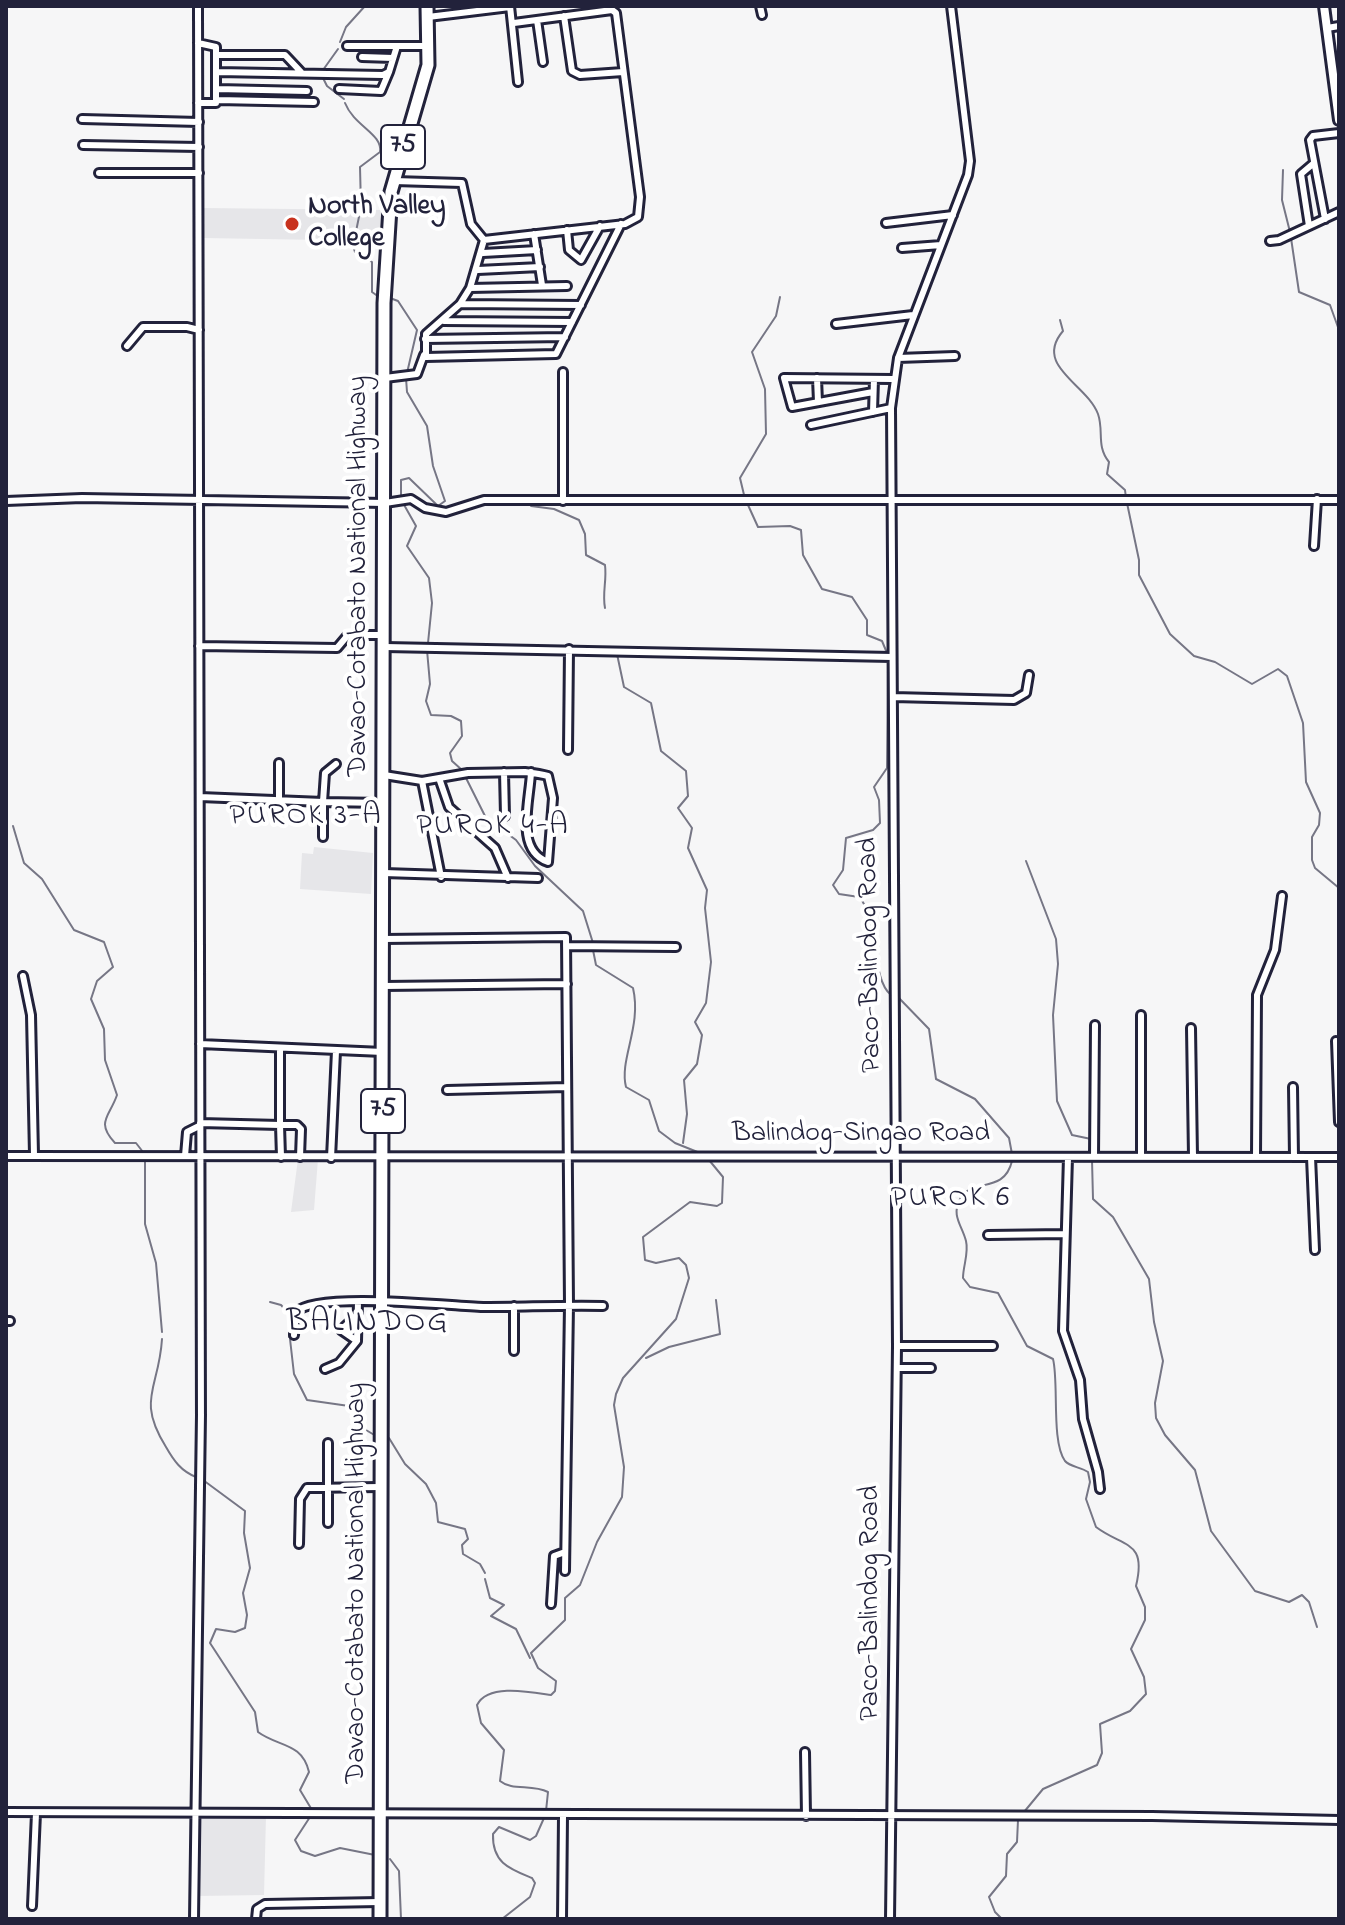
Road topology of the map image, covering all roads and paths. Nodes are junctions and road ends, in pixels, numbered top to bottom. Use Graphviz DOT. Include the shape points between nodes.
graph roads {
  1 [pos="198,6"];
  2 [pos="510,6"];
  3 [pos="760,6"];
  4 [pos="951,6"];
  5 [pos="1324,6"];
  6 [pos="428,12"];
  7 [pos="762,15"];
  8 [pos="564,16"];
  9 [pos="537,20"];
  10 [pos="514,23"];
  11 [pos="1339,26"];
  12 [pos="1327,28"];
  13 [pos="198,43"];
  14 [pos="347,46"];
  15 [pos="397,46"];
  16 [pos="429,46"];
  17 [pos="217,55"];
  18 [pos="362,57"];
  19 [pos="393,58"];
  20 [pos="543,62"];
  21 [pos="217,72"];
  22 [pos="301,72"];
  23 [pos="389,72"];
  24 [pos="623,72"];
  25 [pos="518,82"];
  26 [pos="217,89"];
  27 [pos="339,89"];
  28 [pos="307,91"];
  29 [pos="217,100"];
  30 [pos="314,102"];
  31 [pos="198,103"];
  32 [pos="82,119"];
  33 [pos="1339,120"];
  34 [pos="199,122"];
  35 [pos="1339,133"];
  36 [pos="83,145"];
  37 [pos="199,147"];
  38 [pos="1314,163"];
  39 [pos="99,173"];
  40 [pos="199,173"];
  41 [pos="394,181"];
  42 [pos="1339,212"];
  43 [pos="953,215"];
  44 [pos="1325,219"];
  45 [pos="886,223"];
  46 [pos="621,224"];
  47 [pos="600,226"];
  48 [pos="1309,226"];
  49 [pos="567,230"];
  50 [pos="534,234"];
  51 [pos="484,240"];
  52 [pos="1270,241"];
  53 [pos="941,245"];
  54 [pos="902,248"];
  55 [pos="537,250"];
  56 [pos="483,253"];
  57 [pos="540,267"];
  58 [pos="478,270"];
  59 [pos="542,285"];
  60 [pos="567,286"];
  61 [pos="470,288"];
  62 [pos="460,304"];
  63 [pos="581,305"];
  64 [pos="913,315"];
  65 [pos="442,321"];
  66 [pos="572,322"];
  67 [pos="836,324"];
  68 [pos="199,330"];
  69 [pos="565,337"];
  70 [pos="425,339"];
  71 [pos="127,346"];
  72 [pos="424,355"];
  73 [pos="955,356"];
  74 [pos="898,358"];
  75 [pos="563,372"];
  76 [pos="385,378"];
  77 [pos="817,378"];
  78 [pos="874,379"];
  79 [pos="893,379"];
  80 [pos="873,392"];
  81 [pos="818,402"];
  82 [pos="891,408"];
  83 [pos="873,412"];
  84 [pos="811,425"];
  85 [pos="1317,499"];
  86 [pos="1339,500"];
  87 [pos="6,501"];
  88 [pos="199,501"];
  89 [pos="563,501"];
  90 [pos="893,501"];
  91 [pos="385,503"];
  92 [pos="1314,546"];
  93 [pos="385,641"];
  94 [pos="199,646"];
  95 [pos="569,649"];
  96 [pos="892,657"];
  97 [pos="1029,675"];
  98 [pos="893,697"];
  99 [pos="568,750"];
  100 [pos="279,763"];
  101 [pos="336,764"];
  102 [pos="504,772"];
  103 [pos="531,772"];
  104 [pos="384,775"];
  105 [pos="439,778"];
  106 [pos="422,781"];
  107 [pos="200,797"];
  108 [pos="279,800"];
  109 [pos="323,802"];
  110 [pos="384,803"];
  111 [pos="505,816"];
  112 [pos="323,837"];
  113 [pos="384,873"];
  114 [pos="441,877"];
  115 [pos="508,878"];
  116 [pos="538,878"];
  117 [pos="1282,896"];
  118 [pos="383,939"];
  119 [pos="566,946"];
  120 [pos="676,947"];
  121 [pos="23,976"];
  122 [pos="567,984"];
  123 [pos="383,986"];
  124 [pos="1141,1015"];
  125 [pos="1095,1025"];
  126 [pos="1191,1028"];
  127 [pos="1336,1041"];
  128 [pos="200,1044"];
  129 [pos="280,1048"];
  130 [pos="336,1051"];
  131 [pos="383,1052"];
  132 [pos="567,1087"];
  133 [pos="1293,1087"];
  134 [pos="447,1090"];
  135 [pos="1339,1122"];
  136 [pos="200,1125"];
  137 [pos="280,1125"];
  138 [pos="34,1155"];
  139 [pos="6,1156"];
  140 [pos="185,1156"];
  141 [pos="200,1156"];
  142 [pos="568,1156"];
  143 [pos="281,1157"];
  144 [pos="300,1157"];
  145 [pos="1068,1157"];
  146 [pos="1094,1157"];
  147 [pos="1141,1157"];
  148 [pos="1193,1157"];
  149 [pos="1256,1157"];
  150 [pos="1294,1157"];
  151 [pos="1311,1157"];
  152 [pos="1339,1157"];
  153 [pos="331,1158"];
  154 [pos="382,1159"];
  155 [pos="897,1159"];
  156 [pos="1065,1234"];
  157 [pos="988,1235"];
  158 [pos="1315,1250"];
  159 [pos="358,1302"];
  160 [pos="382,1303"];
  161 [pos="569,1305"];
  162 [pos="514,1306"];
  163 [pos="603,1306"];
  164 [pos="358,1314"];
  165 [pos="294,1335"];
  166 [pos="357,1341"];
  167 [pos="897,1346"];
  168 [pos="993,1346"];
  169 [pos="514,1351"];
  170 [pos="897,1368"];
  171 [pos="931,1368"];
  172 [pos="325,1369"];
  173 [pos="328,1443"];
  174 [pos="329,1486"];
  175 [pos="382,1487"];
  176 [pos="1100,1489"];
  177 [pos="328,1523"];
  178 [pos="299,1544"];
  179 [pos="565,1552"];
  180 [pos="565,1571"];
  181 [pos="551,1604"];
  182 [pos="805,1752"];
  183 [pos="6,1812"];
  184 [pos="195,1812"];
  185 [pos="36,1813"];
  186 [pos="381,1813"];
  187 [pos="563,1816"];
  188 [pos="806,1816"];
  189 [pos="893,1816"];
  190 [pos="1339,1820"];
  191 [pos="380,1902"];
  192 [pos="32,1906"];
  193 [pos="194,1919"];
  194 [pos="256,1919"];
  195 [pos="380,1919"];
  196 [pos="562,1919"];
  197 [pos="890,1919"];
  1 -- 13 [label="street"];
  2 -- 6 [label="street"];
  2 -- 10 [label="street"];
  3 -- 7 [label="street"];
  4 -- 43 [label="street, Paco-Balindog Road" via="970,161"];
  5 -- 12 [label="main road"];
  6 -- 16 [label="highway, Davao-Cotabato National Highway / 75"];
  8 -- 9 [label="street"];
  8 -- 24 [label="street" via="572,71"];
  8 -- 24 [label="street" via="615,11"];
  9 -- 10 [label="street"];
  9 -- 20 [label="street"];
  10 -- 25 [label="street"];
  11 -- 12 [label="street"];
  12 -- 33 [label="main road"];
  13 -- 17 [label="street" via="214,45"];
  13 -- 31 [label="street"];
  14 -- 15 [label="street"];
  15 -- 16 [label="street"];
  15 -- 19 [label="street"];
  16 -- 41 [label="highway, Davao-Cotabato National Highway / 75" via="425,78"];
  17 -- 21 [label="street"];
  17 -- 22 [label="street" via="285,55"];
  18 -- 19 [label="street"];
  19 -- 23 [label="street"];
  21 -- 22 [label="street"];
  21 -- 26 [label="street"];
  22 -- 23 [label="street"];
  23 -- 27 [label="street" via="381,91"];
  24 -- 46 [label="street" via="640,205 636,220"];
  26 -- 28 [label="street"];
  26 -- 29 [label="street"];
  29 -- 30 [label="street"];
  29 -- 31 [label="street"];
  31 -- 34 [label="street"];
  32 -- 34 [label="street"];
  34 -- 37 [label="street"];
  35 -- 38 [label="street" via="1310,138"];
  36 -- 37 [label="street"];
  37 -- 40 [label="street"];
  38 -- 44 [label="street"];
  38 -- 48 [label="street" via="1301,176"];
  39 -- 40 [label="street"];
  40 -- 68 [label="street"];
  41 -- 51 [label="street" via="462,183 471,224"];
  41 -- 76 [label="highway, Davao-Cotabato National Highway / 75" via="384,290"];
  42 -- 44 [label="street"];
  43 -- 45 [label="street"];
  43 -- 53 [label="street, Paco-Balindog Road"];
  44 -- 48 [label="street"];
  46 -- 47 [label="street"];
  46 -- 63 [label="street"];
  47 -- 49 [label="street"];
  47 -- 49 [label="street" via="581,260 569,250"];
  48 -- 52 [label="street"];
  49 -- 50 [label="street"];
  50 -- 51 [label="street"];
  50 -- 55 [label="street"];
  51 -- 56 [label="street"];
  53 -- 54 [label="street"];
  53 -- 64 [label="street, Paco-Balindog Road"];
  55 -- 56 [label="street"];
  55 -- 57 [label="street"];
  56 -- 58 [label="street"];
  57 -- 58 [label="street"];
  57 -- 59 [label="street"];
  58 -- 61 [label="street"];
  59 -- 60 [label="street"];
  59 -- 61 [label="street"];
  61 -- 62 [label="street"];
  62 -- 63 [label="street"];
  62 -- 65 [label="street"];
  63 -- 66 [label="street"];
  64 -- 67 [label="street"];
  64 -- 74 [label="street, Paco-Balindog Road"];
  65 -- 66 [label="street"];
  65 -- 70 [label="street"];
  66 -- 69 [label="street"];
  68 -- 71 [label="street" via="146,327"];
  68 -- 88 [label="street"];
  69 -- 70 [label="street"];
  69 -- 72 [label="street" via="552,356"];
  70 -- 72 [label="street"];
  72 -- 76 [label="street" via="417,374"];
  73 -- 74 [label="street"];
  74 -- 79 [label="street, Paco-Balindog Road"];
  75 -- 89 [label="street"];
  76 -- 91 [label="highway, Davao-Cotabato National Highway / 75"];
  77 -- 78 [label="street"];
  77 -- 81 [label="street"];
  77 -- 81 [label="street" via="784,378 792,407"];
  78 -- 79 [label="street"];
  78 -- 80 [label="street"];
  79 -- 82 [label="street, Paco-Balindog Road"];
  80 -- 81 [label="street"];
  80 -- 83 [label="street"];
  82 -- 83 [label="street"];
  82 -- 90 [label="street, Paco-Balindog Road"];
  83 -- 84 [label="street"];
  85 -- 86 [label="street"];
  85 -- 90 [label="street"];
  85 -- 92 [label="street"];
  87 -- 88 [label="street"];
  88 -- 91 [label="street"];
  88 -- 94 [label="street"];
  89 -- 90 [label="street"];
  89 -- 91 [label="street" via="484,500 446,512 411,499"];
  90 -- 96 [label="street, Paco-Balindog Road"];
  91 -- 93 [label="highway, Davao-Cotabato National Highway / 75"];
  93 -- 94 [label="street" via="348,635 337,648"];
  93 -- 95 [label="street"];
  93 -- 104 [label="highway, Davao-Cotabato National Highway / 75"];
  94 -- 107 [label="street"];
  95 -- 96 [label="street"];
  95 -- 99 [label="street"];
  96 -- 98 [label="street, Paco-Balindog Road"];
  97 -- 98 [label="street" via="1026,693 1014,700"];
  98 -- 155 [label="street, Paco-Balindog Road"];
  100 -- 108 [label="street"];
  101 -- 109 [label="street" via="325,773"];
  102 -- 103 [label="street"];
  102 -- 105 [label="street"];
  102 -- 111 [label="street"];
  103 -- 103 [label="street" via="527,843 547,862 552,782"];
  104 -- 106 [label="street"];
  104 -- 110 [label="highway, Davao-Cotabato National Highway / 75"];
  105 -- 106 [label="street"];
  105 -- 115 [label="street" via="449,807 495,848"];
  106 -- 114 [label="street"];
  107 -- 108 [label="street"];
  107 -- 128 [label="street"];
  108 -- 109 [label="street"];
  109 -- 110 [label="street"];
  109 -- 112 [label="street"];
  110 -- 113 [label="highway, Davao-Cotabato National Highway / 75"];
  113 -- 114 [label="street"];
  113 -- 118 [label="highway, Davao-Cotabato National Highway / 75"];
  114 -- 115 [label="street"];
  115 -- 116 [label="street"];
  117 -- 149 [label="street" via="1275,950 1257,995"];
  118 -- 119 [label="street" via="566,937"];
  118 -- 123 [label="highway, Davao-Cotabato National Highway / 75"];
  119 -- 120 [label="street"];
  119 -- 122 [label="street"];
  121 -- 138 [label="street" via="31,1015"];
  122 -- 123 [label="street"];
  122 -- 132 [label="street"];
  123 -- 131 [label="highway, Davao-Cotabato National Highway / 75"];
  124 -- 147 [label="street"];
  125 -- 146 [label="street"];
  126 -- 148 [label="street"];
  127 -- 135 [label="street"];
  128 -- 129 [label="street"];
  128 -- 136 [label="street"];
  129 -- 130 [label="street"];
  129 -- 137 [label="street"];
  130 -- 131 [label="street"];
  130 -- 153 [label="street"];
  131 -- 154 [label="highway, Davao-Cotabato National Highway / 75"];
  132 -- 134 [label="street"];
  132 -- 142 [label="street"];
  133 -- 150 [label="street"];
  136 -- 137 [label="street"];
  136 -- 140 [label="street" via="187,1132"];
  136 -- 141 [label="street"];
  137 -- 143 [label="street"];
  137 -- 144 [label="street" via="300,1126"];
  138 -- 139 [label="street, Balindog-Singao Road"];
  138 -- 140 [label="street, Balindog-Singao Road"];
  140 -- 141 [label="street, Balindog-Singao Road"];
  141 -- 143 [label="street, Balindog-Singao Road"];
  141 -- 184 [label="street"];
  142 -- 154 [label="street, Balindog-Singao Road"];
  142 -- 155 [label="street, Balindog-Singao Road"];
  142 -- 161 [label="street"];
  143 -- 144 [label="street, Balindog-Singao Road"];
  144 -- 153 [label="street, Balindog-Singao Road"];
  145 -- 146 [label="street, Balindog-Singao Road"];
  145 -- 155 [label="street, Balindog-Singao Road"];
  145 -- 156 [label="street"];
  146 -- 147 [label="street, Balindog-Singao Road"];
  147 -- 148 [label="street, Balindog-Singao Road"];
  148 -- 149 [label="street, Balindog-Singao Road"];
  149 -- 150 [label="street, Balindog-Singao Road"];
  150 -- 151 [label="street, Balindog-Singao Road"];
  151 -- 152 [label="street, Balindog-Singao Road"];
  151 -- 158 [label="street"];
  153 -- 154 [label="street, Balindog-Singao Road"];
  154 -- 160 [label="highway, Davao-Cotabato National Highway / 75"];
  155 -- 167 [label="street, Paco-Balindog Road"];
  156 -- 157 [label="street"];
  156 -- 176 [label="street" via="1064,1337 1080,1380 1083,1419"];
  159 -- 160 [label="street"];
  159 -- 164 [label="street"];
  159 -- 165 [label="street" via="301,1307 294,1317"];
  160 -- 162 [label="street"];
  160 -- 175 [label="highway, Davao-Cotabato National Highway / 75"];
  161 -- 162 [label="street"];
  161 -- 163 [label="street"];
  161 -- 179 [label="street"];
  162 -- 169 [label="street"];
  164 -- 166 [label="street"];
  164 -- 166 [label="street" via="341,1330"];
  166 -- 172 [label="street" via="339,1363"];
  167 -- 168 [label="street"];
  167 -- 170 [label="street, Paco-Balindog Road"];
  170 -- 171 [label="street"];
  170 -- 189 [label="street, Paco-Balindog Road"];
  173 -- 174 [label="street"];
  174 -- 175 [label="street"];
  174 -- 177 [label="street"];
  174 -- 178 [label="street" via="310,1487 302,1494"];
  175 -- 186 [label="highway, Davao-Cotabato National Highway / 75"];
  179 -- 180 [label="street"];
  179 -- 181 [label="street" via="554,1556"];
  182 -- 188 [label="street"];
  183 -- 185 [label="street"];
  184 -- 185 [label="street"];
  184 -- 186 [label="street"];
  184 -- 193 [label="street"];
  185 -- 192 [label="street"];
  186 -- 187 [label="street"];
  186 -- 191 [label="highway, Davao-Cotabato National Highway / 75"];
  187 -- 188 [label="street"];
  187 -- 196 [label="street"];
  188 -- 189 [label="street"];
  189 -- 190 [label="street"];
  189 -- 197 [label="street, Paco-Balindog Road"];
  191 -- 194 [label="street" via="265,1904 257,1909"];
  191 -- 195 [label="highway, Davao-Cotabato National Highway / 75"];
}
